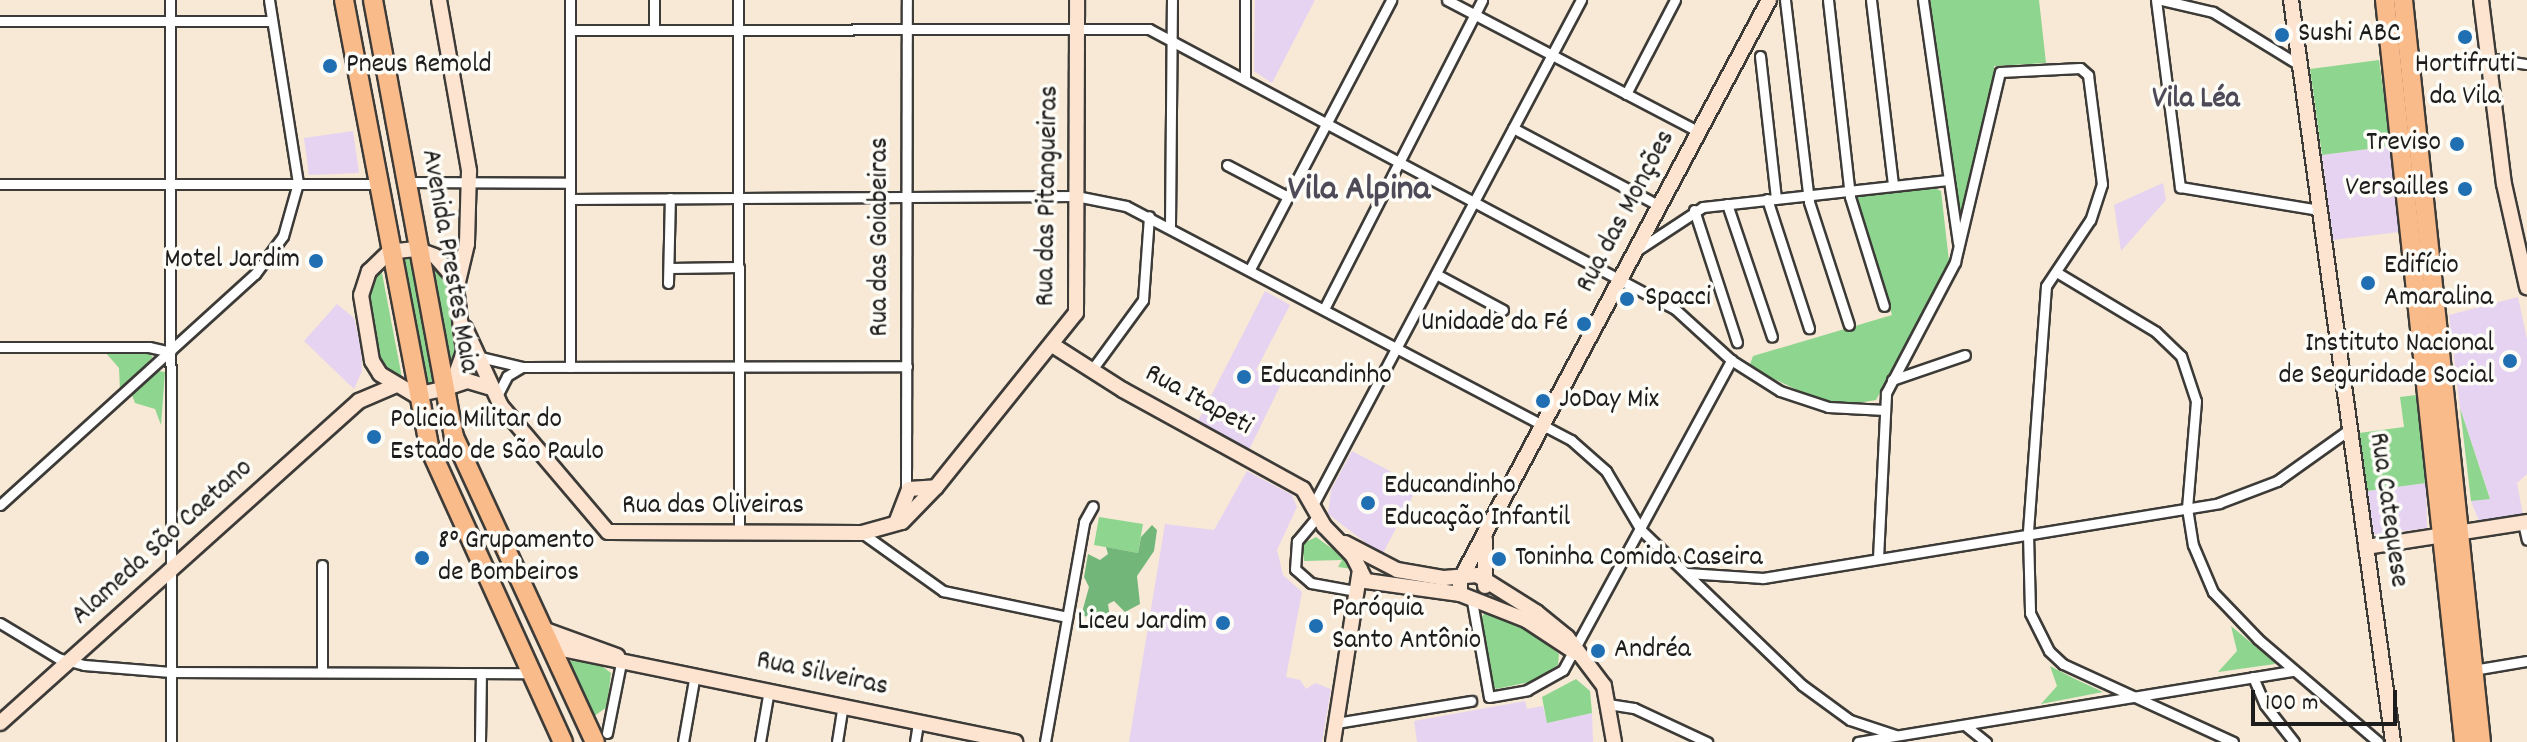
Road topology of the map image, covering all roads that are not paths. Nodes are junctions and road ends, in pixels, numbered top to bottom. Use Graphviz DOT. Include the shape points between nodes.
graph roads {
  1 [pos="170,0"];
  2 [pos="269,0"];
  3 [pos="344,0"];
  4 [pos="373,0"];
  5 [pos="439,0"];
  6 [pos="570,0"];
  7 [pos="654,0"];
  8 [pos="738,0"];
  9 [pos="907,0"];
  10 [pos="1077,0"];
  11 [pos="1172,0"];
  12 [pos="1245,0"];
  13 [pos="1391,0"];
  14 [pos="1447,0"];
  15 [pos="1482,0"];
  16 [pos="1581,0"];
  17 [pos="1675,0"];
  18 [pos="1769,0"];
  19 [pos="1785,0"];
  20 [pos="1828,0"];
  21 [pos="1871,0"];
  22 [pos="1923,0"];
  23 [pos="2159,0"];
  24 [pos="2291,0"];
  25 [pos="2385,0"];
  26 [pos="2403,0"];
  27 [pos="2481,0"];
  28 [pos="1476,15"];
  29 [pos="0,21"];
  30 [pos="170,21"];
  31 [pos="272,21"];
  32 [pos="907,28"];
  33 [pos="1077,28"];
  34 [pos="654,29"];
  35 [pos="738,29"];
  36 [pos="570,30"];
  37 [pos="1171,40"];
  38 [pos="1551,54"];
  39 [pos="1760,56"];
  40 [pos="2488,58"];
  41 [pos="2527,64"];
  42 [pos="2299,65"];
  43 [pos="1245,78"];
  44 [pos="1626,94"];
  45 [pos="1327,123"];
  46 [pos="1513,128"];
  47 [pos="1699,132"];
  48 [pos="1401,161"];
  49 [pos="1227,165"];
  50 [pos="1946,180"];
  51 [pos="404,182"];
  52 [pos="469,182"];
  53 [pos="298,183"];
  54 [pos="570,183"];
  55 [pos="0,184"];
  56 [pos="170,184"];
  57 [pos="377,184"];
  58 [pos="1893,185"];
  59 [pos="1851,189"];
  60 [pos="1809,193"];
  61 [pos="1076,196"];
  62 [pos="908,197"];
  63 [pos="1288,197"];
  64 [pos="670,198"];
  65 [pos="738,198"];
  66 [pos="570,199"];
  67 [pos="1772,199"];
  68 [pos="1474,201"];
  69 [pos="1727,204"];
  70 [pos="1660,206"];
  71 [pos="1694,210"];
  72 [pos="2319,210"];
  73 [pos="1149,216"];
  74 [pos="1170,226"];
  75 [pos="467,236"];
  76 [pos="1959,246"];
  77 [pos="416,249"];
  78 [pos="1636,251"];
  79 [pos="389,252"];
  80 [pos="435,256"];
  81 [pos="739,267"];
  82 [pos="670,268"];
  83 [pos="1250,269"];
  84 [pos="2058,273"];
  85 [pos="1436,274"];
  86 [pos="1621,279"];
  87 [pos="668,283"];
  88 [pos="457,287"];
  89 [pos="2527,287"];
  90 [pos="1884,306"];
  91 [pos="1324,309"];
  92 [pos="1503,310"];
  93 [pos="1849,325"];
  94 [pos="465,328"];
  95 [pos="1809,328"];
  96 [pos="1772,337"];
  97 [pos="1737,342"];
  98 [pos="1054,346"];
  99 [pos="0,347"];
  100 [pos="1396,348"];
  101 [pos="170,352"];
  102 [pos="1965,355"];
  103 [pos="477,356"];
  104 [pos="1731,360"];
  105 [pos="372,361"];
  106 [pos="739,366"];
  107 [pos="907,366"];
  108 [pos="522,367"];
  109 [pos="570,367"];
  110 [pos="1091,371"];
  111 [pos="1892,380"];
  112 [pos="394,386"];
  113 [pos="443,389"];
  114 [pos="492,393"];
  115 [pos="415,395"];
  116 [pos="359,401"];
  117 [pos="1885,410"];
  118 [pos="1544,425"];
  119 [pos="2350,429"];
  120 [pos="919,494"];
  121 [pos="0,505"];
  122 [pos="1093,506"];
  123 [pos="2187,508"];
  124 [pos="1315,511"];
  125 [pos="2525,523"];
  126 [pos="1641,530"];
  127 [pos="739,533"];
  128 [pos="862,533"];
  129 [pos="1487,533"];
  130 [pos="2462,533"];
  131 [pos="2028,534"];
  132 [pos="2443,536"];
  133 [pos="1338,539"];
  134 [pos="2527,540"];
  135 [pos="2366,547"];
  136 [pos="1878,558"];
  137 [pos="1378,561"];
  138 [pos="322,565"];
  139 [pos="1360,571"];
  140 [pos="1687,573"];
  141 [pos="170,574"];
  142 [pos="1462,576"];
  143 [pos="1486,580"];
  144 [pos="1376,582"];
  145 [pos="1356,596"];
  146 [pos="1466,598"];
  147 [pos="1067,617"];
  148 [pos="0,623"];
  149 [pos="510,626"];
  150 [pos="543,629"];
  151 [pos="552,647"];
  152 [pos="1576,653"];
  153 [pos="620,657"];
  154 [pos="2527,661"];
  155 [pos="69,663"];
  156 [pos="322,669"];
  157 [pos="2473,670"];
  158 [pos="2293,671"];
  159 [pos="171,672"];
  160 [pos="481,673"];
  161 [pos="530,673"];
  162 [pos="695,674"];
  163 [pos="2253,677"];
  164 [pos="769,690"];
  165 [pos="2134,697"];
  166 [pos="1471,701"];
  167 [pos="1608,704"];
  168 [pos="843,706"];
  169 [pos="1850,720"];
  170 [pos="918,722"];
  171 [pos="0,723"];
  172 [pos="1336,723"];
  173 [pos="1966,726"];
  174 [pos="1895,735"];
  175 [pos="601,738"];
  176 [pos="991,740"];
  177 [pos="1613,741"];
  178 [pos="171,742"];
  179 [pos="480,742"];
  180 [pos="563,742"];
  181 [pos="683,742"];
  182 [pos="760,742"];
  183 [pos="837,742"];
  184 [pos="915,742"];
  185 [pos="1015,742"];
  186 [pos="1045,742"];
  187 [pos="1333,742"];
  188 [pos="1707,742"];
  189 [pos="1861,742"];
  190 [pos="1986,742"];
  191 [pos="2233,742"];
  192 [pos="2294,742"];
  193 [pos="2378,742"];
  194 [pos="2393,742"];
  195 [pos="2464,742"];
  196 [pos="2481,742"];
  1 -- 30 [label="street"];
  2 -- 31 [label="street"];
  3 -- 57 [label="highway, Avenida Prestes Maia"];
  4 -- 51 [label="highway, Avenida Prestes Maia"];
  5 -- 52 [label="street"];
  6 -- 36 [label="street"];
  7 -- 34 [label="street"];
  8 -- 35 [label="street"];
  9 -- 32 [label="street, Rua das Goiabeiras"];
  10 -- 33 [label="street, Rua das Pitangueiras"];
  11 -- 37 [label="street"];
  12 -- 43 [label="street"];
  13 -- 45 [label="street"];
  14 -- 28 [label="street"];
  15 -- 28 [label="street"];
  16 -- 38 [label="street"];
  17 -- 44 [label="street"];
  18 -- 47 [label="street, Rua das Monções"];
  19 -- 60 [label="street"];
  20 -- 59 [label="street"];
  21 -- 58 [label="street"];
  22 -- 50 [label="street"];
  23 -- 42 [label="street" via="2213,12"];
  23 -- 72 [label="street" via="2180,187"];
  24 -- 42 [label="street, Rua Catequese"];
  25 -- 132 [label="highway"];
  26 -- 130 [label="highway"];
  27 -- 40 [label="street"];
  28 -- 38 [label="street"];
  28 -- 48 [label="street"];
  29 -- 30 [label="street"];
  30 -- 31 [label="street"];
  30 -- 56 [label="street"];
  31 -- 53 [label="street"];
  32 -- 33 [label="street"];
  32 -- 35 [label="street"];
  32 -- 62 [label="street, Rua das Goiabeiras"];
  33 -- 37 [label="street" via="1142,28"];
  33 -- 61 [label="street, Rua das Pitangueiras"];
  34 -- 35 [label="street"];
  34 -- 36 [label="street"];
  35 -- 65 [label="street"];
  36 -- 54 [label="street"];
  37 -- 43 [label="street"];
  37 -- 74 [label="street"];
  38 -- 44 [label="street"];
  38 -- 46 [label="street"];
  39 -- 67 [label="street"];
  40 -- 41 [label="street"];
  40 -- 89 [label="street" via="2504,184"];
  42 -- 72 [label="street, Rua Catequese"];
  43 -- 45 [label="street"];
  44 -- 47 [label="street"];
  45 -- 48 [label="street"];
  45 -- 63 [label="street"];
  46 -- 68 [label="street"];
  46 -- 70 [label="street"];
  47 -- 70 [label="street, Rua das Monções"];
  48 -- 68 [label="street"];
  48 -- 91 [label="street"];
  49 -- 63 [label="street"];
  50 -- 58 [label="street"];
  50 -- 76 [label="street"];
  51 -- 52 [label="street"];
  51 -- 77 [label="highway, Avenida Prestes Maia"];
  52 -- 54 [label="street"];
  52 -- 75 [label="street"];
  53 -- 56 [label="street"];
  53 -- 57 [label="street"];
  53 -- 101 [label="street" via="288,226 264,264"];
  54 -- 66 [label="street"];
  55 -- 56 [label="street"];
  56 -- 101 [label="street"];
  57 -- 79 [label="highway, Avenida Prestes Maia"];
  58 -- 59 [label="street"];
  59 -- 60 [label="street"];
  59 -- 90 [label="street"];
  60 -- 67 [label="street"];
  60 -- 93 [label="street"];
  61 -- 62 [label="street"];
  61 -- 73 [label="street" via="1111,200"];
  61 -- 98 [label="street, Rua das Pitangueiras" via="1076,313"];
  62 -- 65 [label="street"];
  62 -- 107 [label="street, Rua das Goiabeiras"];
  63 -- 83 [label="street"];
  64 -- 65 [label="street"];
  64 -- 66 [label="street"];
  64 -- 82 [label="street"];
  65 -- 81 [label="street"];
  66 -- 109 [label="street"];
  67 -- 69 [label="street"];
  67 -- 95 [label="street"];
  68 -- 85 [label="street"];
  68 -- 86 [label="street"];
  69 -- 71 [label="street"];
  69 -- 96 [label="street"];
  70 -- 78 [label="street, Rua das Monções"];
  71 -- 78 [label="street"];
  71 -- 97 [label="street"];
  72 -- 119 [label="street, Rua Catequese"];
  73 -- 74 [label="street"];
  73 -- 110 [label="street" via="1143,300"];
  74 -- 83 [label="street"];
  75 -- 80 [label="street" via="453,255"];
  75 -- 88 [label="street"];
  76 -- 84 [label="street" via="2000,72 2080,68 2088,75 2102,184 2090,220"];
  76 -- 111 [label="street" via="1947,283"];
  77 -- 79 [label="street"];
  77 -- 80 [label="street"];
  77 -- 113 [label="highway, Avenida Prestes Maia"];
  78 -- 86 [label="street, Rua das Monções"];
  79 -- 105 [label="street" via="369,271 361,295"];
  79 -- 115 [label="highway, Avenida Prestes Maia"];
  80 -- 88 [label="street"];
  81 -- 82 [label="street"];
  81 -- 106 [label="street"];
  82 -- 87 [label="street"];
  83 -- 91 [label="street"];
  84 -- 123 [label="street" via="2156,332 2187,366 2196,401"];
  84 -- 131 [label="street" via="2046,286"];
  85 -- 92 [label="street"];
  85 -- 100 [label="street"];
  86 -- 104 [label="street" via="1691,320"];
  86 -- 118 [label="street, Rua das Monções"];
  88 -- 94 [label="street"];
  91 -- 100 [label="street"];
  94 -- 103 [label="street, Rua das Oliveiras"];
  94 -- 113 [label="street" via="461,365"];
  98 -- 110 [label="street, Rua Itapeti"];
  98 -- 120 [label="street, Rua das Pitangueiras"];
  99 -- 101 [label="street" via="149,347"];
  100 -- 118 [label="street"];
  100 -- 124 [label="street"];
  101 -- 121 [label="street"];
  101 -- 141 [label="street"];
  102 -- 111 [label="street"];
  103 -- 108 [label="street"];
  103 -- 114 [label="street, Rua das Oliveiras"];
  104 -- 117 [label="street" via="1772,387 1814,403"];
  104 -- 126 [label="street"];
  105 -- 112 [label="street"];
  105 -- 116 [label="street, Alameda São Caetano" via="371,380"];
  106 -- 107 [label="street"];
  106 -- 109 [label="street"];
  106 -- 127 [label="street"];
  107 -- 120 [label="street, Rua das Goiabeiras" via="907,474"];
  108 -- 109 [label="street"];
  108 -- 114 [label="street"];
  110 -- 124 [label="street, Rua Itapeti" via="1298,485"];
  111 -- 117 [label="street"];
  112 -- 115 [label="street"];
  112 -- 116 [label="street, Alameda São Caetano"];
  113 -- 114 [label="street" via="468,381"];
  113 -- 115 [label="street"];
  113 -- 150 [label="highway, Avenida Prestes Maia" via="454,437"];
  114 -- 127 [label="street, Rua das Oliveiras" via="603,530"];
  115 -- 149 [label="highway, Avenida Prestes Maia" via="445,489"];
  116 -- 141 [label="street, Alameda São Caetano"];
  117 -- 136 [label="street"];
  118 -- 126 [label="street" via="1597,461"];
  118 -- 129 [label="street, Rua das Monções"];
  119 -- 123 [label="street" via="2265,488"];
  119 -- 135 [label="street, Rua Catequese"];
  120 -- 128 [label="street, Rua das Pitangueiras" via="893,526"];
  122 -- 147 [label="street" via="1084,522"];
  123 -- 131 [label="street"];
  123 -- 158 [label="street" via="2193,545 2213,592"];
  124 -- 133 [label="street, Rua Itapeti"];
  124 -- 145 [label="street" via="1297,541 1295,569 1306,582"];
  125 -- 130 [label="street"];
  125 -- 134 [label="street"];
  126 -- 140 [label="street"];
  126 -- 152 [label="street"];
  127 -- 128 [label="street, Rua das Oliveiras"];
  128 -- 147 [label="street" via="943,591"];
  129 -- 142 [label="street, Rua das Monções"];
  129 -- 143 [label="street, Rua das Monções"];
  130 -- 132 [label="street"];
  130 -- 157 [label="highway"];
  131 -- 136 [label="street"];
  131 -- 165 [label="street" via="2027,596 2033,623 2049,651 2063,664"];
  132 -- 135 [label="street"];
  132 -- 195 [label="highway"];
  133 -- 137 [label="street"];
  133 -- 139 [label="street"];
  135 -- 194 [label="street, Rua Catequese"];
  136 -- 140 [label="street" via="1748,579"];
  137 -- 139 [label="street"];
  137 -- 142 [label="street" via="1431,577"];
  137 -- 144 [label="street"];
  138 -- 156 [label="street"];
  139 -- 144 [label="street"];
  139 -- 145 [label="street"];
  140 -- 169 [label="street" via="1809,691"];
  141 -- 155 [label="street, Alameda São Caetano"];
  141 -- 159 [label="street"];
  142 -- 143 [label="street"];
  142 -- 146 [label="street"];
  143 -- 146 [label="street"];
  143 -- 152 [label="street" via="1551,623"];
  144 -- 145 [label="street"];
  144 -- 146 [label="street"];
  145 -- 172 [label="street"];
  146 -- 152 [label="street" via="1526,620"];
  146 -- 152 [label="street" via="1489,697 1543,683"];
  147 -- 186 [label="street"];
  148 -- 155 [label="street"];
  149 -- 151 [label="highway" via="528,641"];
  149 -- 161 [label="highway, Avenida Prestes Maia"];
  150 -- 151 [label="highway, Avenida Prestes Maia"];
  150 -- 153 [label="street, Rua Silveiras"];
  151 -- 153 [label="street, Rua Silveiras"];
  151 -- 175 [label="highway, Avenida Prestes Maia"];
  152 -- 167 [label="street" via="1601,681"];
  153 -- 162 [label="street, Rua Silveiras"];
  153 -- 175 [label="street"];
  154 -- 157 [label="street"];
  155 -- 159 [label="street"];
  155 -- 171 [label="street, Alameda São Caetano"];
  156 -- 159 [label="street"];
  156 -- 160 [label="street"];
  157 -- 196 [label="highway"];
  158 -- 163 [label="street"];
  158 -- 193 [label="street"];
  159 -- 178 [label="street"];
  160 -- 161 [label="street"];
  160 -- 179 [label="street"];
  161 -- 180 [label="highway, Avenida Prestes Maia"];
  162 -- 164 [label="street, Rua Silveiras"];
  162 -- 181 [label="street"];
  163 -- 165 [label="street"];
  163 -- 192 [label="street" via="2265,705"];
  164 -- 168 [label="street, Rua Silveiras"];
  164 -- 182 [label="street"];
  165 -- 173 [label="street"];
  165 -- 191 [label="street"];
  166 -- 172 [label="street"];
  167 -- 177 [label="street"];
  167 -- 188 [label="street" via="1634,708"];
  168 -- 170 [label="street, Rua Silveiras"];
  168 -- 183 [label="street"];
  169 -- 174 [label="street"];
  169 -- 189 [label="street"];
  170 -- 176 [label="street, Rua Silveiras"];
  170 -- 184 [label="street"];
  172 -- 187 [label="street"];
  173 -- 174 [label="street"];
  173 -- 190 [label="street"];
  174 -- 189 [label="street"];
  176 -- 185 [label="street, Rua Silveiras"];
}
